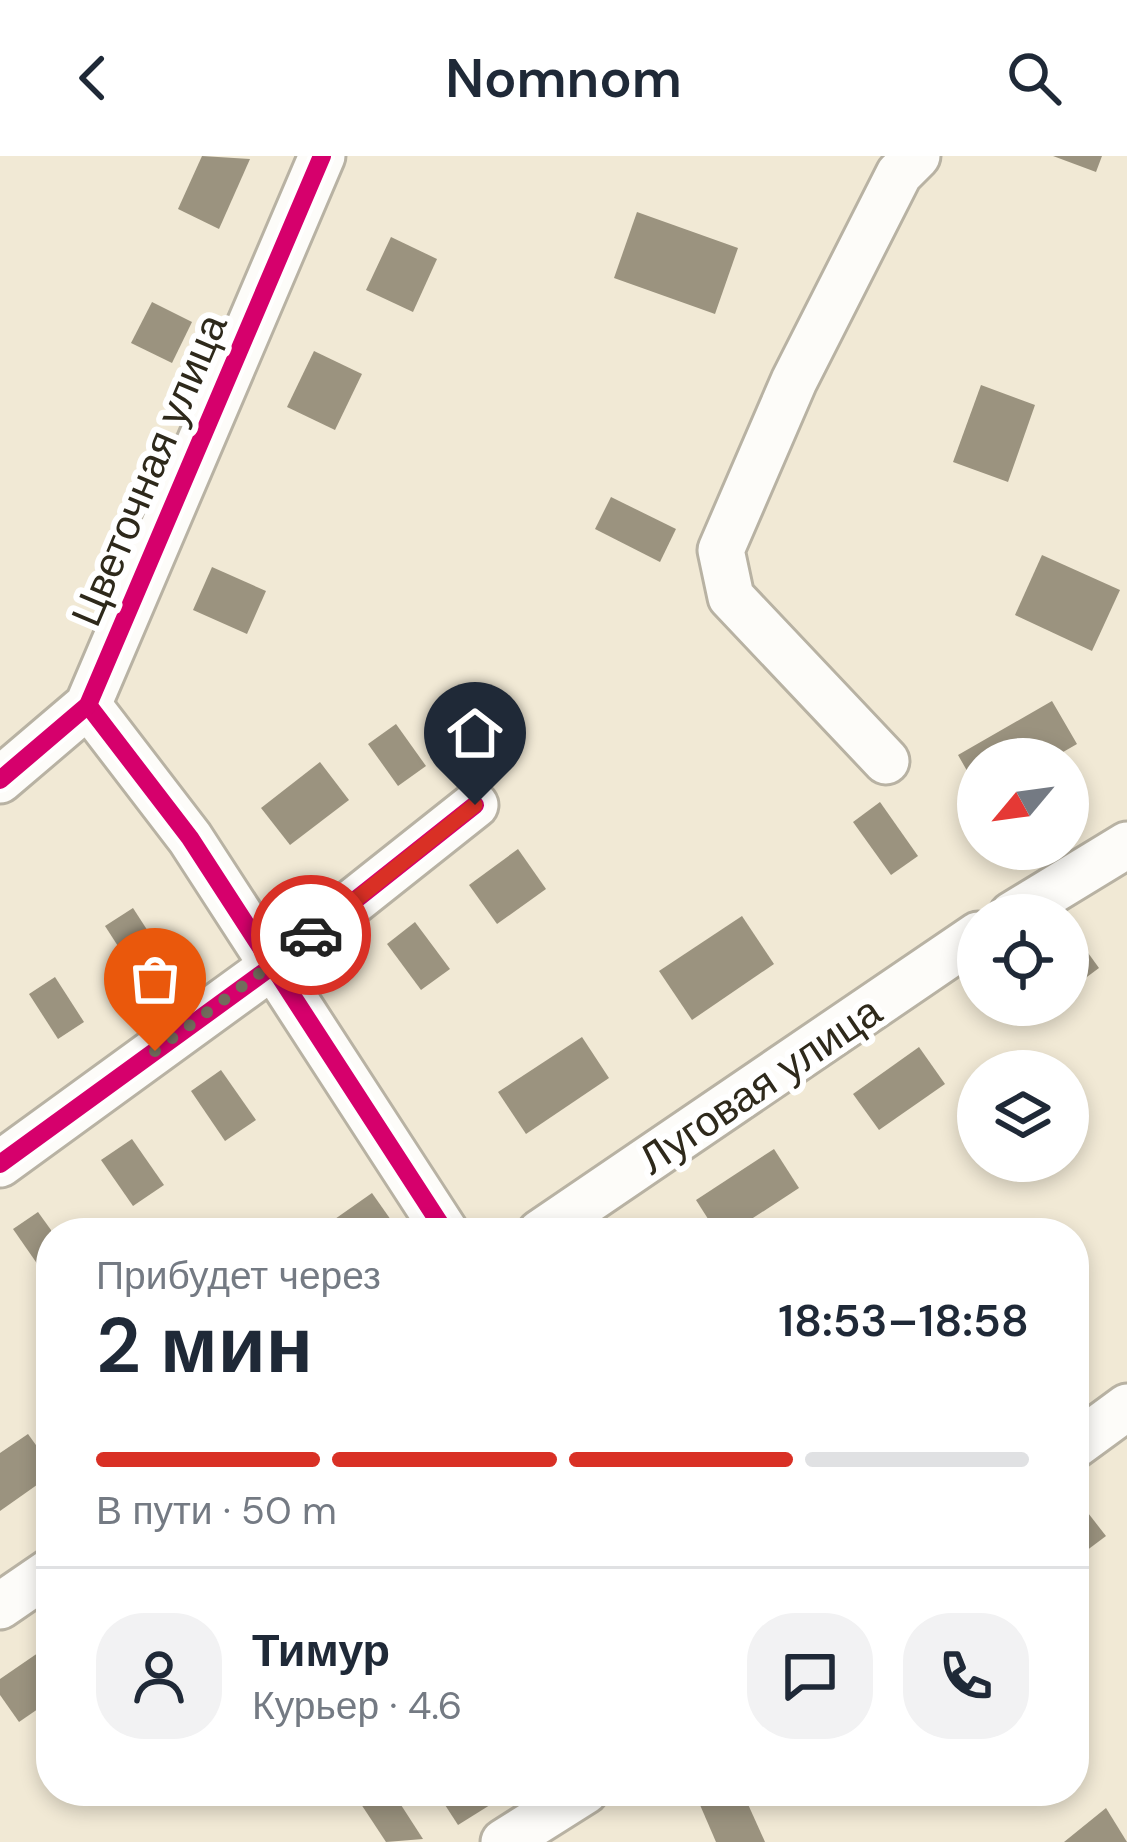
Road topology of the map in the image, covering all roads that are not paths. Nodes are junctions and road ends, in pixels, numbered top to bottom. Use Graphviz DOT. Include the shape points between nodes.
graph roads {
  1 [pos="322,156"];
  2 [pos="917,156"];
  3 [pos="88,705"];
  4 [pos="886,761"];
  5 [pos="0,781"];
  6 [pos="475,805"];
  7 [pos="1127,845"];
  8 [pos="1046,894"];
  9 [pos="957,949"];
  10 [pos="271,967"];
  11 [pos="0,1164"];
  12 [pos="436,1218"];
  13 [pos="562,1218"];
  14 [pos="1127,1407"];
  15 [pos="1089,1435"];
  16 [pos="36,1581"];
  17 [pos="0,1606"];
  18 [pos="561,1806"];
  19 [pos="504,1842"];
  1 -- 3 [label="street, Цветочная улица"];
  2 -- 4 [label="street" via="899,173 794,381 721,550 731,597"];
  3 -- 5 [label="street, Цветочная улица"];
  3 -- 10 [label="street" via="190,838"];
  6 -- 10 [label="street"];
  7 -- 8 [label="street"];
  9 -- 13 [label="street, Луговая улица"];
  10 -- 11 [label="street"];
  10 -- 12 [label="street"];
  14 -- 15 [label="street"];
  16 -- 17 [label="street"];
  18 -- 19 [label="street"];
}
